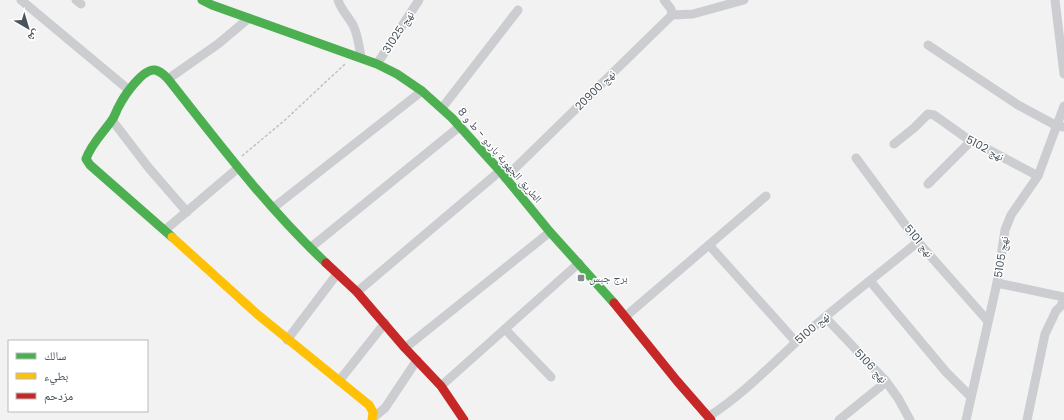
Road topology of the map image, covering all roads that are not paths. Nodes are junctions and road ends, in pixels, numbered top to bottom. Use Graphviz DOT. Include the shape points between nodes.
graph roads {
  1 [pos="21,0"];
  2 [pos="202,0"];
  3 [pos="338,0"];
  4 [pos="419,0"];
  5 [pos="664,0"];
  6 [pos="744,0"];
  7 [pos="1058,0"];
  8 [pos="518,10"];
  9 [pos="672,15"];
  10 [pos="249,18"];
  11 [pos="928,44"];
  12 [pos="358,56"];
  13 [pos="1063,60"];
  14 [pos="377,64"];
  15 [pos="1064,74"];
  16 [pos="168,79"];
  17 [pos="129,90"];
  18 [pos="422,91"];
  19 [pos="1064,106"];
  20 [pos="442,108"];
  21 [pos="112,120"];
  22 [pos="459,126"];
  23 [pos="1061,126"];
  24 [pos="971,141"];
  25 [pos="896,142"];
  26 [pos="856,158"];
  27 [pos="236,165"];
  28 [pos="503,174"];
  29 [pos="1038,176"];
  30 [pos="928,184"];
  31 [pos="766,196"];
  32 [pos="273,208"];
  33 [pos="187,212"];
  34 [pos="165,230"];
  35 [pos="550,232"];
  36 [pos="918,242"];
  37 [pos="709,245"];
  38 [pos="310,248"];
  39 [pos="579,263"];
  40 [pos="337,274"];
  41 [pos="870,281"];
  42 [pos="997,283"];
  43 [pos="357,292"];
  44 [pos="1064,298"];
  45 [pos="626,316"];
  46 [pos="825,317"];
  47 [pos="987,320"];
  48 [pos="384,323"];
  49 [pos="505,329"];
  50 [pos="287,340"];
  51 [pos="796,342"];
  52 [pos="406,348"];
  53 [pos="417,360"];
  54 [pos="551,377"];
  55 [pos="339,381"];
  56 [pos="886,382"];
  57 [pos="441,386"];
  58 [pos="970,396"];
  59 [pos="373,418"];
  60 [pos="710,418"];
  61 [pos="845,418"];
  62 [pos="464,420"];
  63 [pos="910,420"];
  64 [pos="966,420"];
  65 [pos="1027,420"];
  1 -- 17 [label="street"];
  2 -- 10 [label="street, الطريق الجهوية باردو - ط و 8"];
  3 -- 12 [label="street" via="358,40"];
  4 -- 14 [label="street, نهج 31025"];
  5 -- 9 [label="street"];
  6 -- 9 [label="street" via="693,14"];
  7 -- 13 [label="street"];
  8 -- 20 [label="street"];
  9 -- 28 [label="street, نهج 20900"];
  10 -- 12 [label="street, الطريق الجهوية باردو - ط و 8"];
  10 -- 16 [label="street" via="218,44"];
  11 -- 23 [label="street" via="1018,105"];
  12 -- 14 [label="street, الطريق الجهوية باردو - ط و 8"];
  13 -- 15 [label="street"];
  14 -- 18 [label="street, الطريق الجهوية باردو - ط و 8"];
  16 -- 17 [label="street" via="160,71 153,70 146,73"];
  16 -- 27 [label="street"];
  17 -- 21 [label="street"];
  18 -- 20 [label="street, الطريق الجهوية باردو - ط و 8"];
  18 -- 32 [label="street"];
  19 -- 23 [label="street, نهج 5105"];
  20 -- 22 [label="street, الطريق الجهوية باردو - ط و 8"];
  21 -- 33 [label="street"];
  21 -- 34 [label="street" via="86,159"];
  22 -- 28 [label="street, الطريق الجهوية باردو - ط و 8"];
  22 -- 38 [label="street"];
  23 -- 29 [label="street, نهج 5105"];
  24 -- 25 [label="street, نهج 5102" via="934,115 928,114"];
  24 -- 29 [label="street, نهج 5102"];
  24 -- 30 [label="street"];
  26 -- 36 [label="street, نهج 5101"];
  27 -- 32 [label="street"];
  27 -- 33 [label="street"];
  28 -- 35 [label="street, الطريق الجهوية باردو - ط و 8"];
  28 -- 43 [label="street, نهج 20900"];
  29 -- 42 [label="street, نهج 5105" via="1011,215 1005,230"];
  31 -- 37 [label="street"];
  32 -- 38 [label="street"];
  33 -- 34 [label="street"];
  34 -- 50 [label="street"];
  35 -- 39 [label="street, الطريق الجهوية باردو - ط و 8"];
  35 -- 52 [label="street"];
  36 -- 41 [label="street, نهج 5100"];
  36 -- 47 [label="street, نهج 5101"];
  37 -- 45 [label="street"];
  37 -- 51 [label="street"];
  38 -- 40 [label="street"];
  39 -- 45 [label="street, الطريق الجهوية باردو - ط و 8"];
  39 -- 49 [label="street"];
  40 -- 43 [label="street"];
  40 -- 50 [label="street"];
  41 -- 46 [label="street, نهج 5100"];
  41 -- 58 [label="street" via="946,372"];
  42 -- 44 [label="street"];
  42 -- 47 [label="street, نهج 5105"];
  43 -- 48 [label="street"];
  44 -- 65 [label="street" via="1045,334"];
  45 -- 60 [label="street, الطريق الجهوية باردو - ط و 8"];
  46 -- 51 [label="street, نهج 5100"];
  46 -- 56 [label="street, نهج 5106"];
  47 -- 58 [label="street, نهج 5105"];
  48 -- 52 [label="street"];
  48 -- 55 [label="street"];
  49 -- 54 [label="street"];
  49 -- 57 [label="street"];
  50 -- 55 [label="street"];
  51 -- 60 [label="street, نهج 5100"];
  52 -- 53 [label="street"];
  53 -- 57 [label="street"];
  53 -- 59 [label="street" via="385,408"];
  55 -- 59 [label="street" via="369,404 374,410"];
  56 -- 61 [label="street"];
  56 -- 63 [label="street, نهج 5106"];
  57 -- 62 [label="street"];
  58 -- 64 [label="street, نهج 5105"];
}
